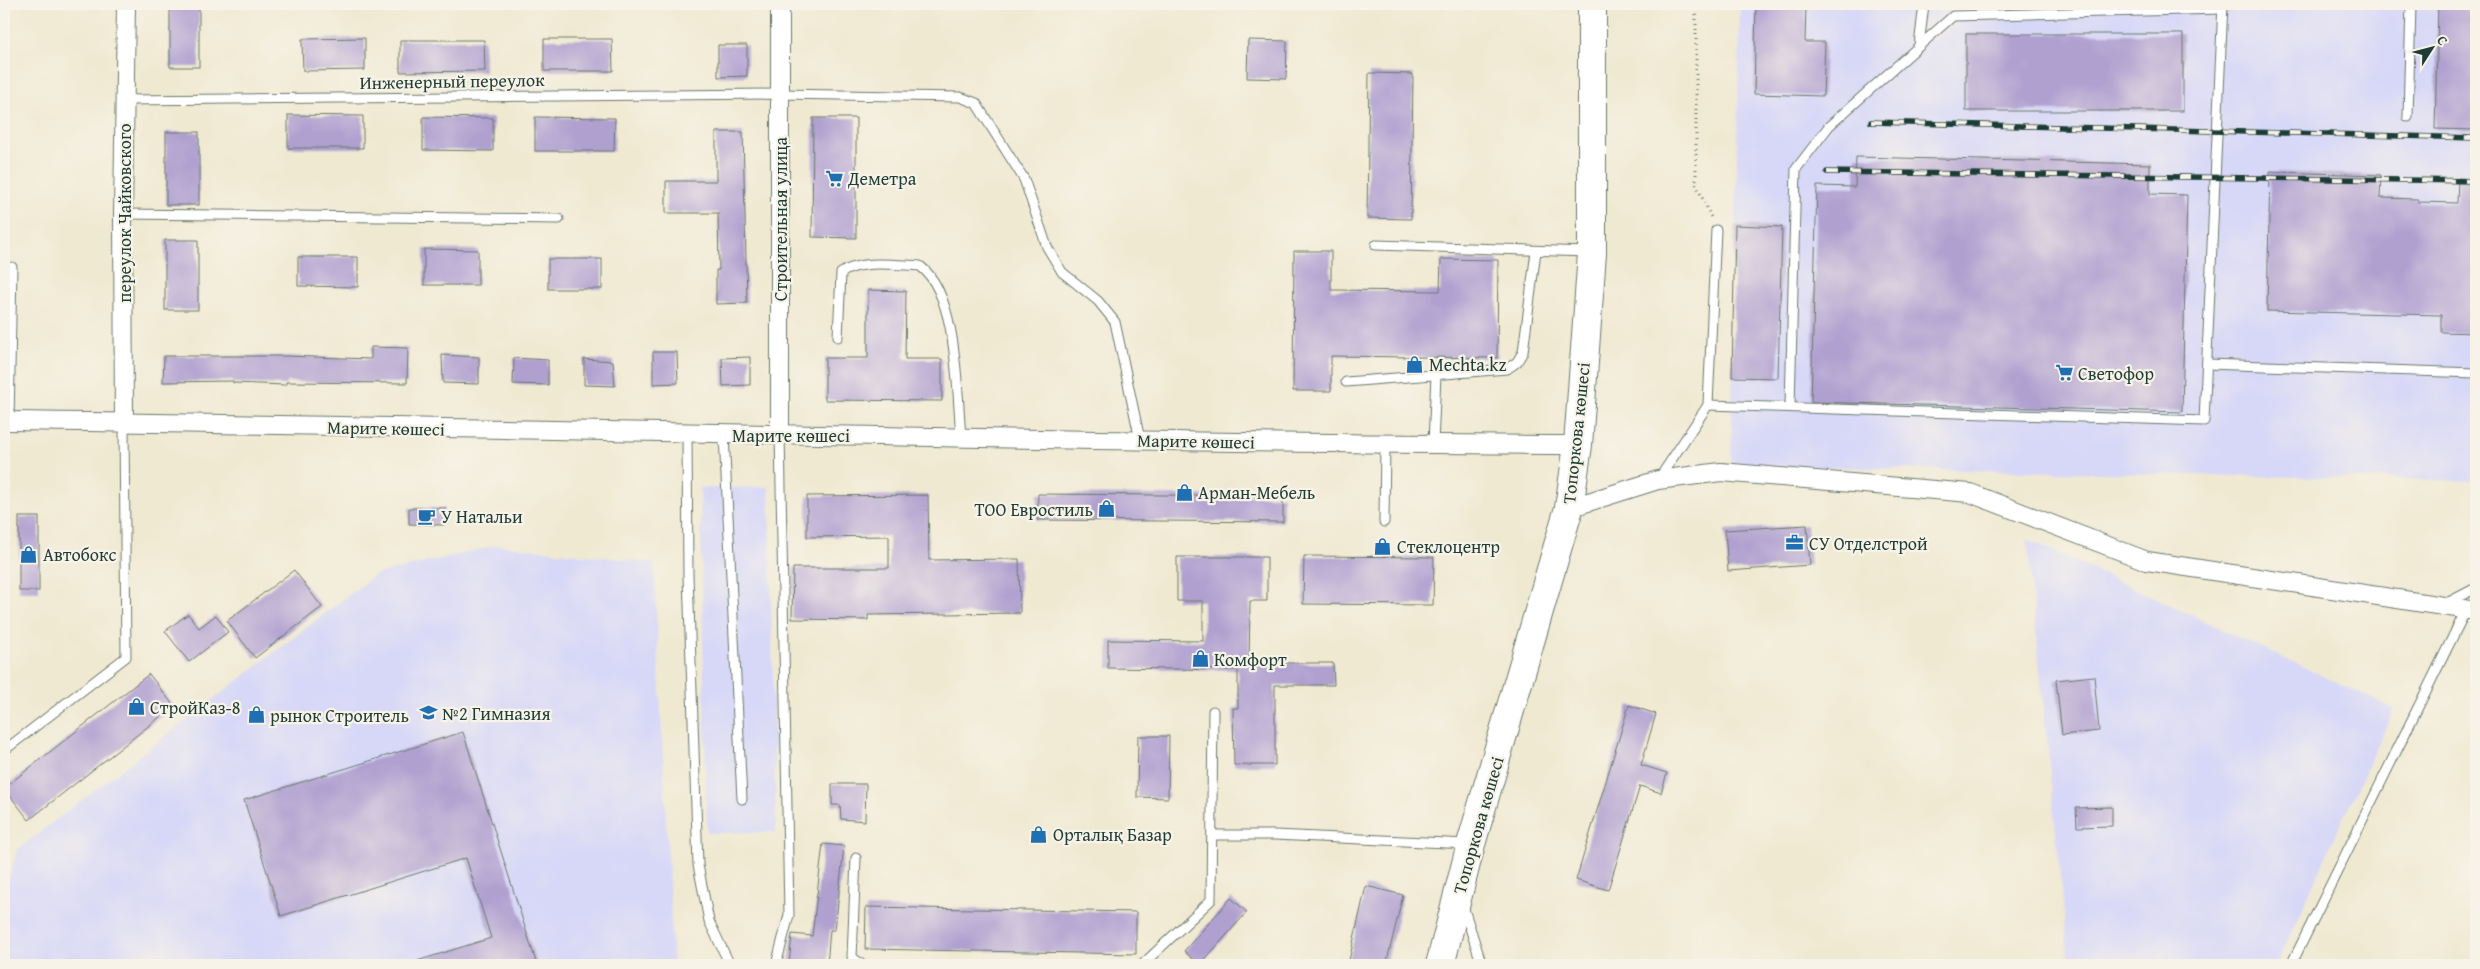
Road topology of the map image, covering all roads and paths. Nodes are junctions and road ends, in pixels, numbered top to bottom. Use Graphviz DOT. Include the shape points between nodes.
graph roads {
  1 [pos="126,4"];
  2 [pos="780,4"];
  3 [pos="1592,4"];
  4 [pos="1696,4"];
  5 [pos="1924,4"];
  6 [pos="2411,4"];
  7 [pos="2222,6"];
  8 [pos="1920,46"];
  9 [pos="779,94"];
  10 [pos="124,100"];
  11 [pos="2408,117"];
  12 [pos="122,214"];
  13 [pos="559,219"];
  14 [pos="1716,230"];
  15 [pos="1376,245"];
  16 [pos="1536,251"];
  17 [pos="1592,252"];
  18 [pos="12,267"];
  19 [pos="838,337"];
  20 [pos="2206,364"];
  21 [pos="2476,373"];
  22 [pos="1436,375"];
  23 [pos="1346,382"];
  24 [pos="1708,405"];
  25 [pos="1790,408"];
  26 [pos="6,421"];
  27 [pos="124,423"];
  28 [pos="687,434"];
  29 [pos="780,434"];
  30 [pos="724,435"];
  31 [pos="961,437"];
  32 [pos="1140,440"];
  33 [pos="1385,444"];
  34 [pos="1433,444"];
  35 [pos="1578,444"];
  36 [pos="1658,480"];
  37 [pos="1569,508"];
  38 [pos="1384,522"];
  39 [pos="2476,588"];
  40 [pos="2441,606"];
  41 [pos="2471,610"];
  42 [pos="1213,711"];
  43 [pos="6,749"];
  44 [pos="742,799"];
  45 [pos="1212,835"];
  46 [pos="1471,844"];
  47 [pos="856,858"];
  48 [pos="1458,892"];
  49 [pos="729,965"];
  50 [pos="776,965"];
  51 [pos="862,965"];
  52 [pos="1142,965"];
  53 [pos="1440,965"];
  54 [pos="1482,965"];
  55 [pos="2291,965"];
  1 -- 10 [label="street, переулок Чайковского"];
  2 -- 9 [label="street, Строительная улица"];
  3 -- 17 [label="highway, Топоркова көшесі"];
  4 -- 14 [label="path" via="1696,184"];
  5 -- 8 [label="lane"];
  6 -- 11 [label="lane"];
  7 -- 8 [label="lane" via="1953,16"];
  7 -- 20 [label="lane"];
  8 -- 25 [label="lane" via="1829,126 1796,169"];
  9 -- 10 [label="lane, Инженерный переулок"];
  9 -- 29 [label="street, Строительная улица"];
  9 -- 32 [label="lane, Инженерный переулок" via="960,97 976,103 1024,178 1048,247 1062,272 1098,301 1114,322"];
  10 -- 12 [label="street, переулок Чайковского"];
  12 -- 13 [label="lane"];
  12 -- 27 [label="street, переулок Чайковского"];
  14 -- 24 [label="lane"];
  15 -- 16 [label="lane"];
  16 -- 17 [label="lane"];
  16 -- 22 [label="lane" via="1524,352 1518,362 1507,369"];
  17 -- 35 [label="highway, Топоркова көшесі"];
  18 -- 26 [label="lane"];
  19 -- 31 [label="lane" via="841,273 851,267 867,265 920,266 927,271 941,292 946,311 954,354"];
  20 -- 21 [label="lane"];
  20 -- 25 [label="lane" via="2204,421"];
  22 -- 23 [label="lane"];
  22 -- 34 [label="lane"];
  24 -- 25 [label="lane"];
  24 -- 36 [label="lane"];
  26 -- 27 [label="street, Марите көшесі"];
  27 -- 28 [label="street, Марите көшесі"];
  27 -- 43 [label="lane" via="126,658"];
  28 -- 30 [label="street, Марите көшесі"];
  28 -- 49 [label="lane" via="688,576 698,865 709,921"];
  29 -- 30 [label="street, Марите көшесі"];
  29 -- 31 [label="street, Марите көшесі"];
  29 -- 50 [label="lane" via="789,915"];
  30 -- 44 [label="lane"];
  31 -- 32 [label="street, Марите көшесі"];
  32 -- 33 [label="street, Марите көшесі"];
  33 -- 34 [label="street, Марите көшесі"];
  33 -- 38 [label="lane"];
  34 -- 35 [label="street, Марите көшесі"];
  35 -- 37 [label="highway, Топоркова көшесі"];
  36 -- 37 [label="street"];
  36 -- 40 [label="street" via="1720,472 1970,494 2147,561"];
  37 -- 46 [label="highway, Топоркова көшесі"];
  39 -- 40 [label="lane"];
  40 -- 41 [label="street"];
  41 -- 55 [label="lane"];
  42 -- 45 [label="lane"];
  45 -- 46 [label="lane"];
  45 -- 52 [label="lane" via="1211,900"];
  46 -- 48 [label="highway, Топоркова көшесі"];
  47 -- 51 [label="lane" via="852,957"];
  48 -- 53 [label="highway, Топоркова көшесі"];
  48 -- 54 [label="lane"];
}
